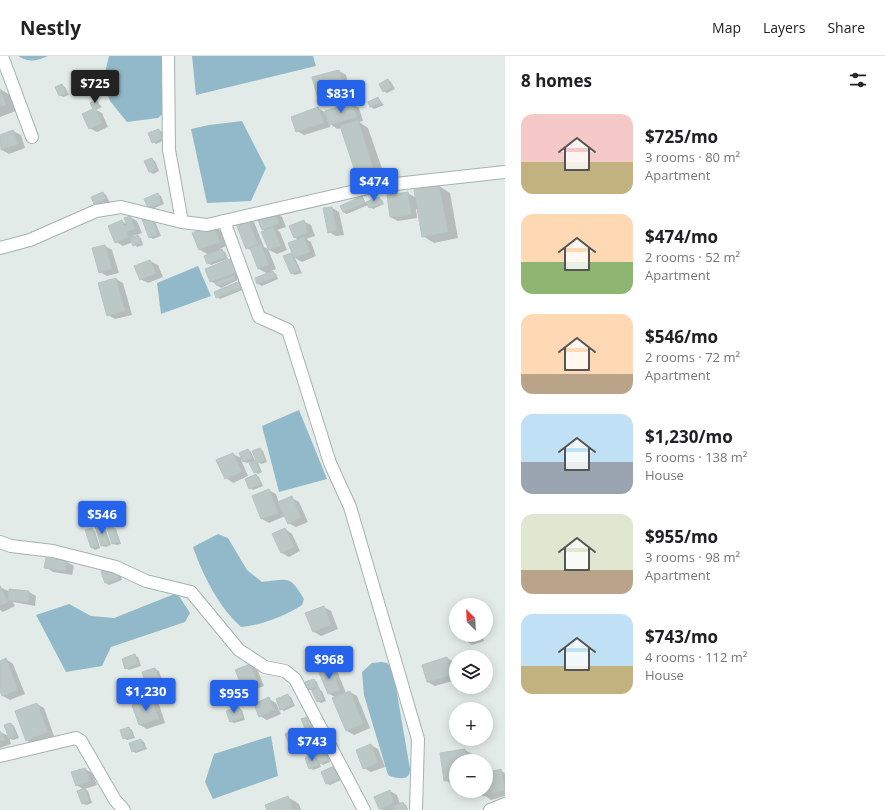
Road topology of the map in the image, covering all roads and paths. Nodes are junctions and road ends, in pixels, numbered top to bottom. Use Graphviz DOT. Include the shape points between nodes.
graph roads {
  1 [pos="2,56"];
  2 [pos="168,56"];
  3 [pos="32,137"];
  4 [pos="505,172"];
  5 [pos="224,221"];
  6 [pos="182,222"];
  7 [pos="0,248"];
  8 [pos="0,542"];
  9 [pos="0,756"];
  10 [pos="505,804"];
  11 [pos="124,810"];
  12 [pos="364,810"];
  13 [pos="416,810"];
  14 [pos="490,810"];
  1 -- 3 [label="street"];
  2 -- 6 [label="street" via="169,150"];
  4 -- 5 [label="street" via="377,186"];
  5 -- 6 [label="street" via="207,224"];
  5 -- 13 [label="street" via="259,317 288,330 330,463 350,507 418,739"];
  6 -- 7 [label="street" via="121,207 96,211 30,240"];
  8 -- 12 [label="street" via="11,546 53,551 116,567 146,581 191,592 239,650 265,667 285,671 295,679"];
  9 -- 11 [label="street" via="76,738 81,741 115,800"];
  10 -- 14 [label="street"];
}
